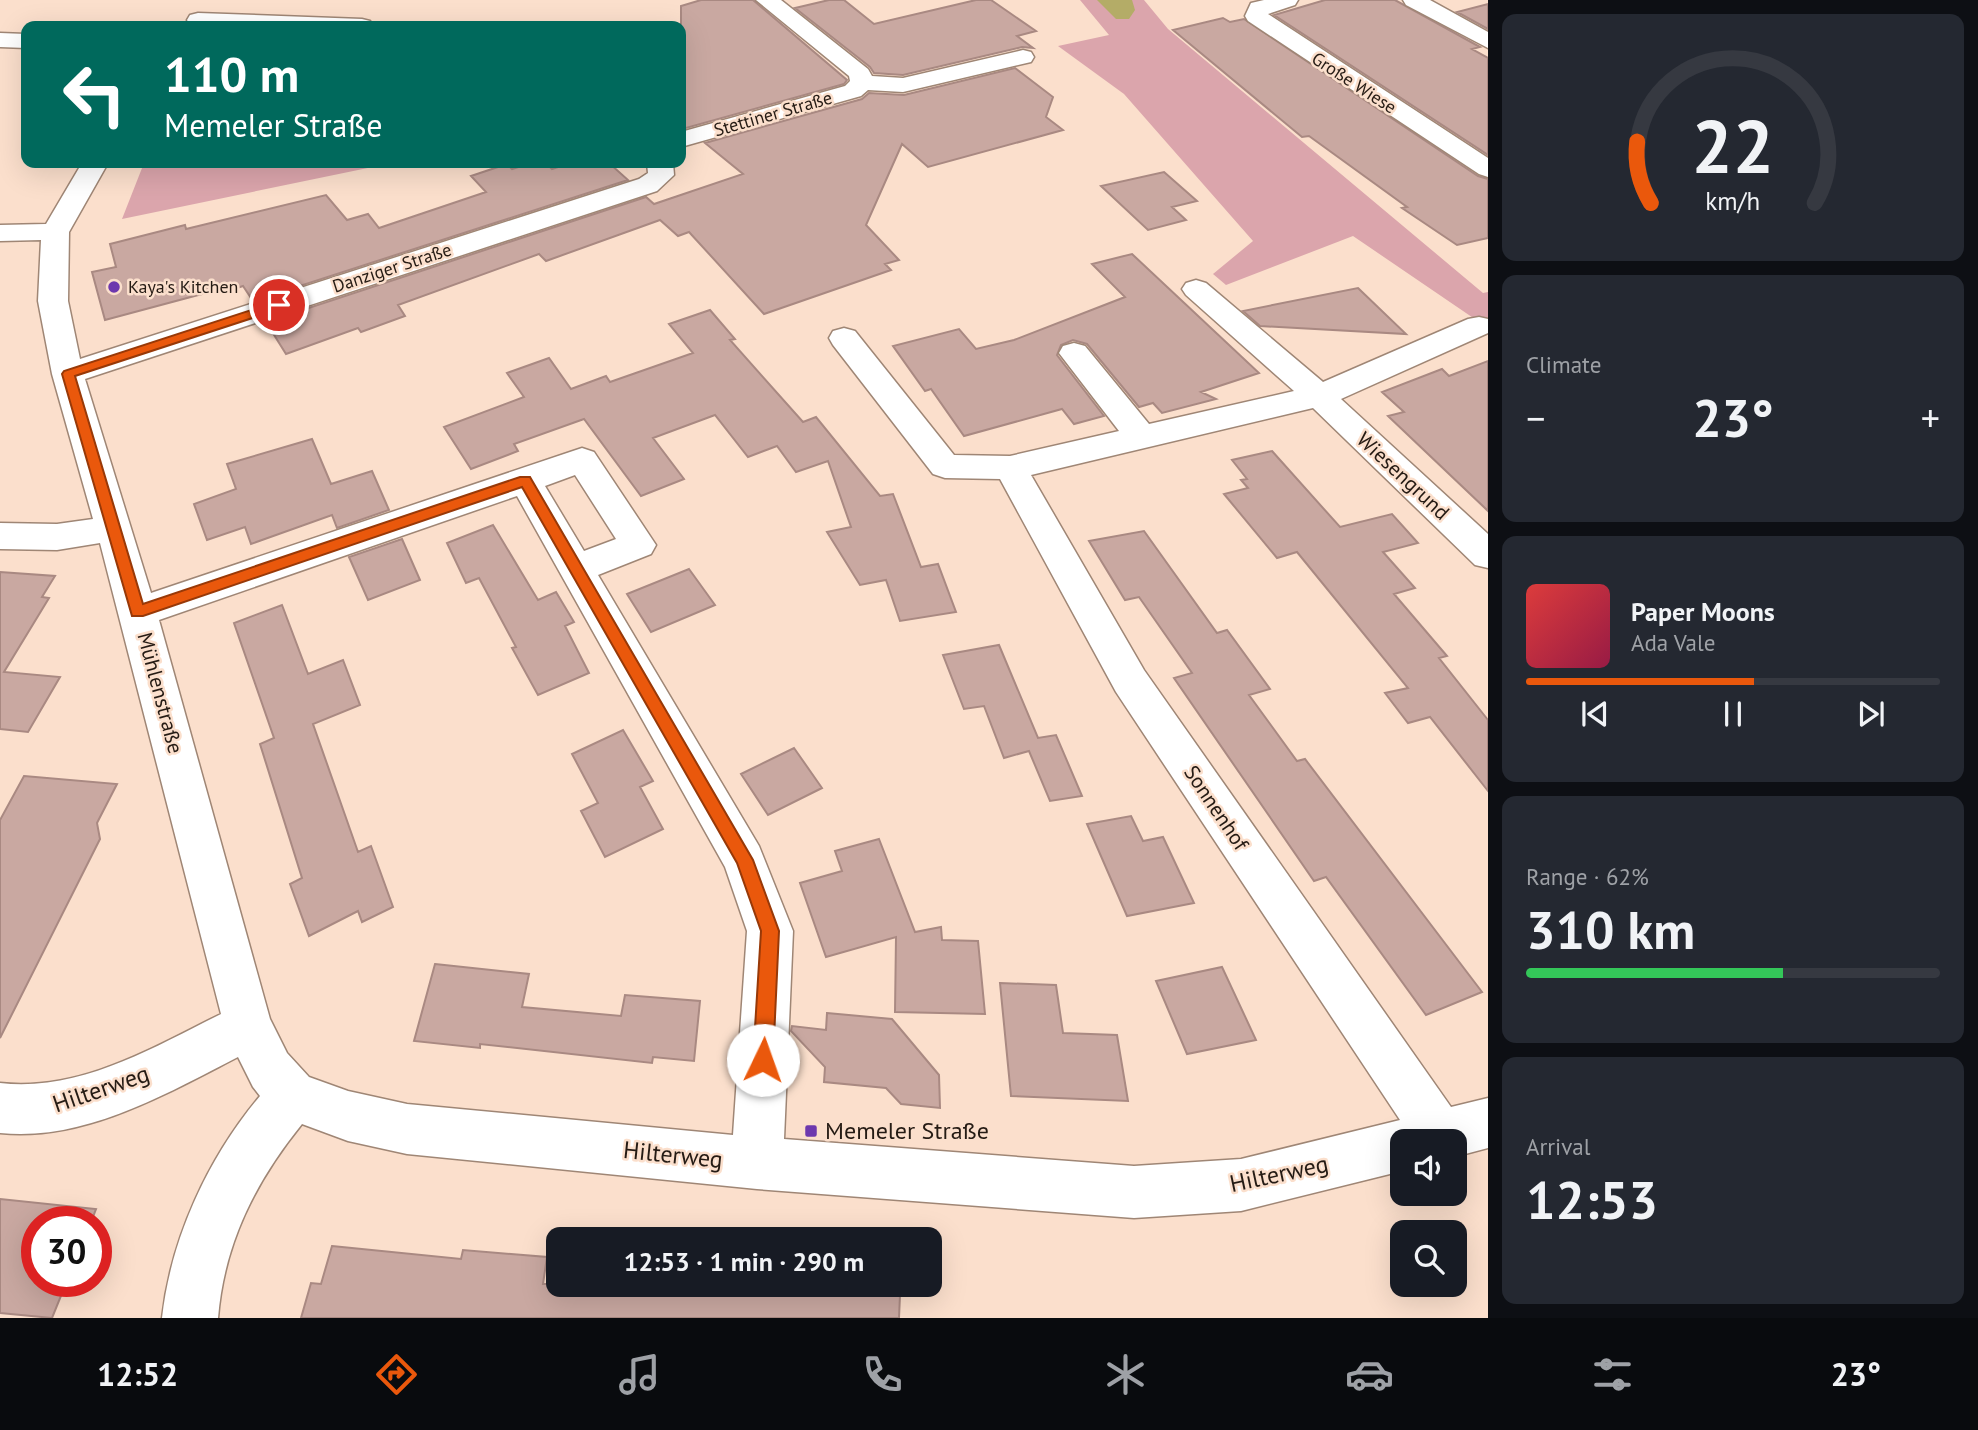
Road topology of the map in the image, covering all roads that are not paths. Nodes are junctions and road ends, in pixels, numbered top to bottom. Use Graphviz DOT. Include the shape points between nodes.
graph roads {
  1 [pos="214,0"];
  2 [pos="767,0"];
  3 [pos="1287,0"];
  4 [pos="1414,0"];
  5 [pos="198,21"];
  6 [pos="0,40"];
  7 [pos="21,41"];
  8 [pos="1488,41"];
  9 [pos="1023,57"];
  10 [pos="862,83"];
  11 [pos="686,138"];
  12 [pos="92,168"];
  13 [pos="660,168"];
  14 [pos="1488,169"];
  15 [pos="55,232"];
  16 [pos="0,233"];
  17 [pos="1196,289"];
  18 [pos="1479,326"];
  19 [pos="844,338"];
  20 [pos="1074,353"];
  21 [pos="68,374"];
  22 [pos="1319,397"];
  23 [pos="1141,437"];
  24 [pos="1010,468"];
  25 [pos="525,480"];
  26 [pos="112,526"];
  27 [pos="0,536"];
  28 [pos="1488,555"];
  29 [pos="575,569"];
  30 [pos="138,612"];
  31 [pos="248,1026"];
  32 [pos="293,1096"];
  33 [pos="0,1108"];
  34 [pos="1488,1123"];
  35 [pos="1413,1129"];
  36 [pos="1464,1129"];
  37 [pos="1390,1148"];
  38 [pos="757,1163"];
  39 [pos="190,1318"];
  1 -- 5 [label="street"];
  2 -- 10 [label="street, Stettiner Straße" via="860,74"];
  3 -- 14 [label="street, Große Wiese" via="1259,8 1256,16"];
  4 -- 8 [label="street"];
  6 -- 7 [label="street"];
  9 -- 10 [label="street, Stettiner Straße" via="903,85"];
  10 -- 11 [label="street, Stettiner Straße" via="853,91"];
  12 -- 15 [label="street, Mühlenstraße"];
  13 -- 21 [label="street, Danziger Straße" via="661,175 648,185"];
  15 -- 16 [label="street"];
  15 -- 21 [label="street, Mühlenstraße" via="52,301"];
  17 -- 22 [label="street, Wiesengrund"];
  18 -- 22 [label="street"];
  19 -- 24 [label="street" via="945,466"];
  20 -- 23 [label="street"];
  21 -- 26 [label="street, Mühlenstraße"];
  22 -- 23 [label="street"];
  22 -- 28 [label="street, Wiesengrund"];
  23 -- 24 [label="street"];
  24 -- 35 [label="street, Sonnenhof" via="1130,681"];
  25 -- 29 [label="street"];
  25 -- 29 [label="street" via="582,460 638,545"];
  25 -- 30 [label="street"];
  26 -- 27 [label="street" via="53,540"];
  26 -- 30 [label="street, Mühlenstraße"];
  29 -- 38 [label="street" via="744,860 770,931"];
  30 -- 31 [label="street, Mühlenstraße"];
  31 -- 32 [label="street, Hilterweg" via="270,1070"];
  31 -- 33 [label="street, Hilterweg" via="111,1090 68,1105 30,1111"];
  32 -- 38 [label="street, Hilterweg" via="348,1116 407,1129"];
  32 -- 39 [label="street" via="253,1147 229,1191 207,1240"];
  34 -- 36 [label="street, Hilterweg"];
  37 -- 38 [label="street, Hilterweg" via="1241,1185 1134,1192"];
}
